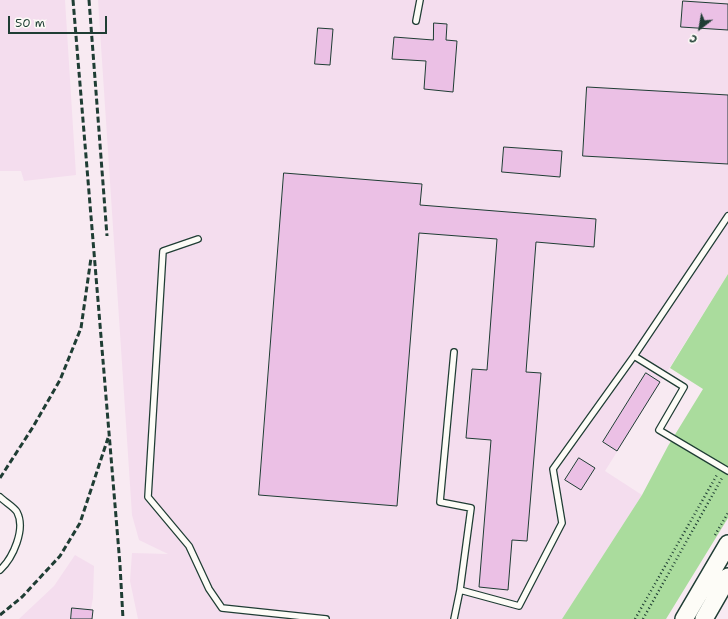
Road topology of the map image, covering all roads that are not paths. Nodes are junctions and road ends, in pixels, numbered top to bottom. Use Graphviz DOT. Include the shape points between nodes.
graph roads {
  1 [pos="420,0"];
  2 [pos="416,21"];
  3 [pos="728,216"];
  4 [pos="198,239"];
  5 [pos="454,352"];
  6 [pos="634,356"];
  7 [pos="724,468"];
  8 [pos="0,497"];
  9 [pos="728,544"];
  10 [pos="0,570"];
  11 [pos="728,577"];
  12 [pos="460,590"];
  13 [pos="326,619"];
  14 [pos="454,619"];
  15 [pos="684,619"];
  16 [pos="704,619"];
  1 -- 2 [label="lane"];
  3 -- 6 [label="lane"];
  4 -- 13 [label="lane" via="163,251 148,497 189,546 209,589 222,608"];
  5 -- 12 [label="lane" via="440,502 471,508"];
  6 -- 7 [label="lane" via="684,386 659,430"];
  6 -- 12 [label="lane" via="553,469 562,523 519,606"];
  8 -- 10 [label="lane" via="17,512 21,529 13,551"];
  9 -- 15 [label="main road"];
  11 -- 16 [label="main road"];
  12 -- 14 [label="lane"];
}
